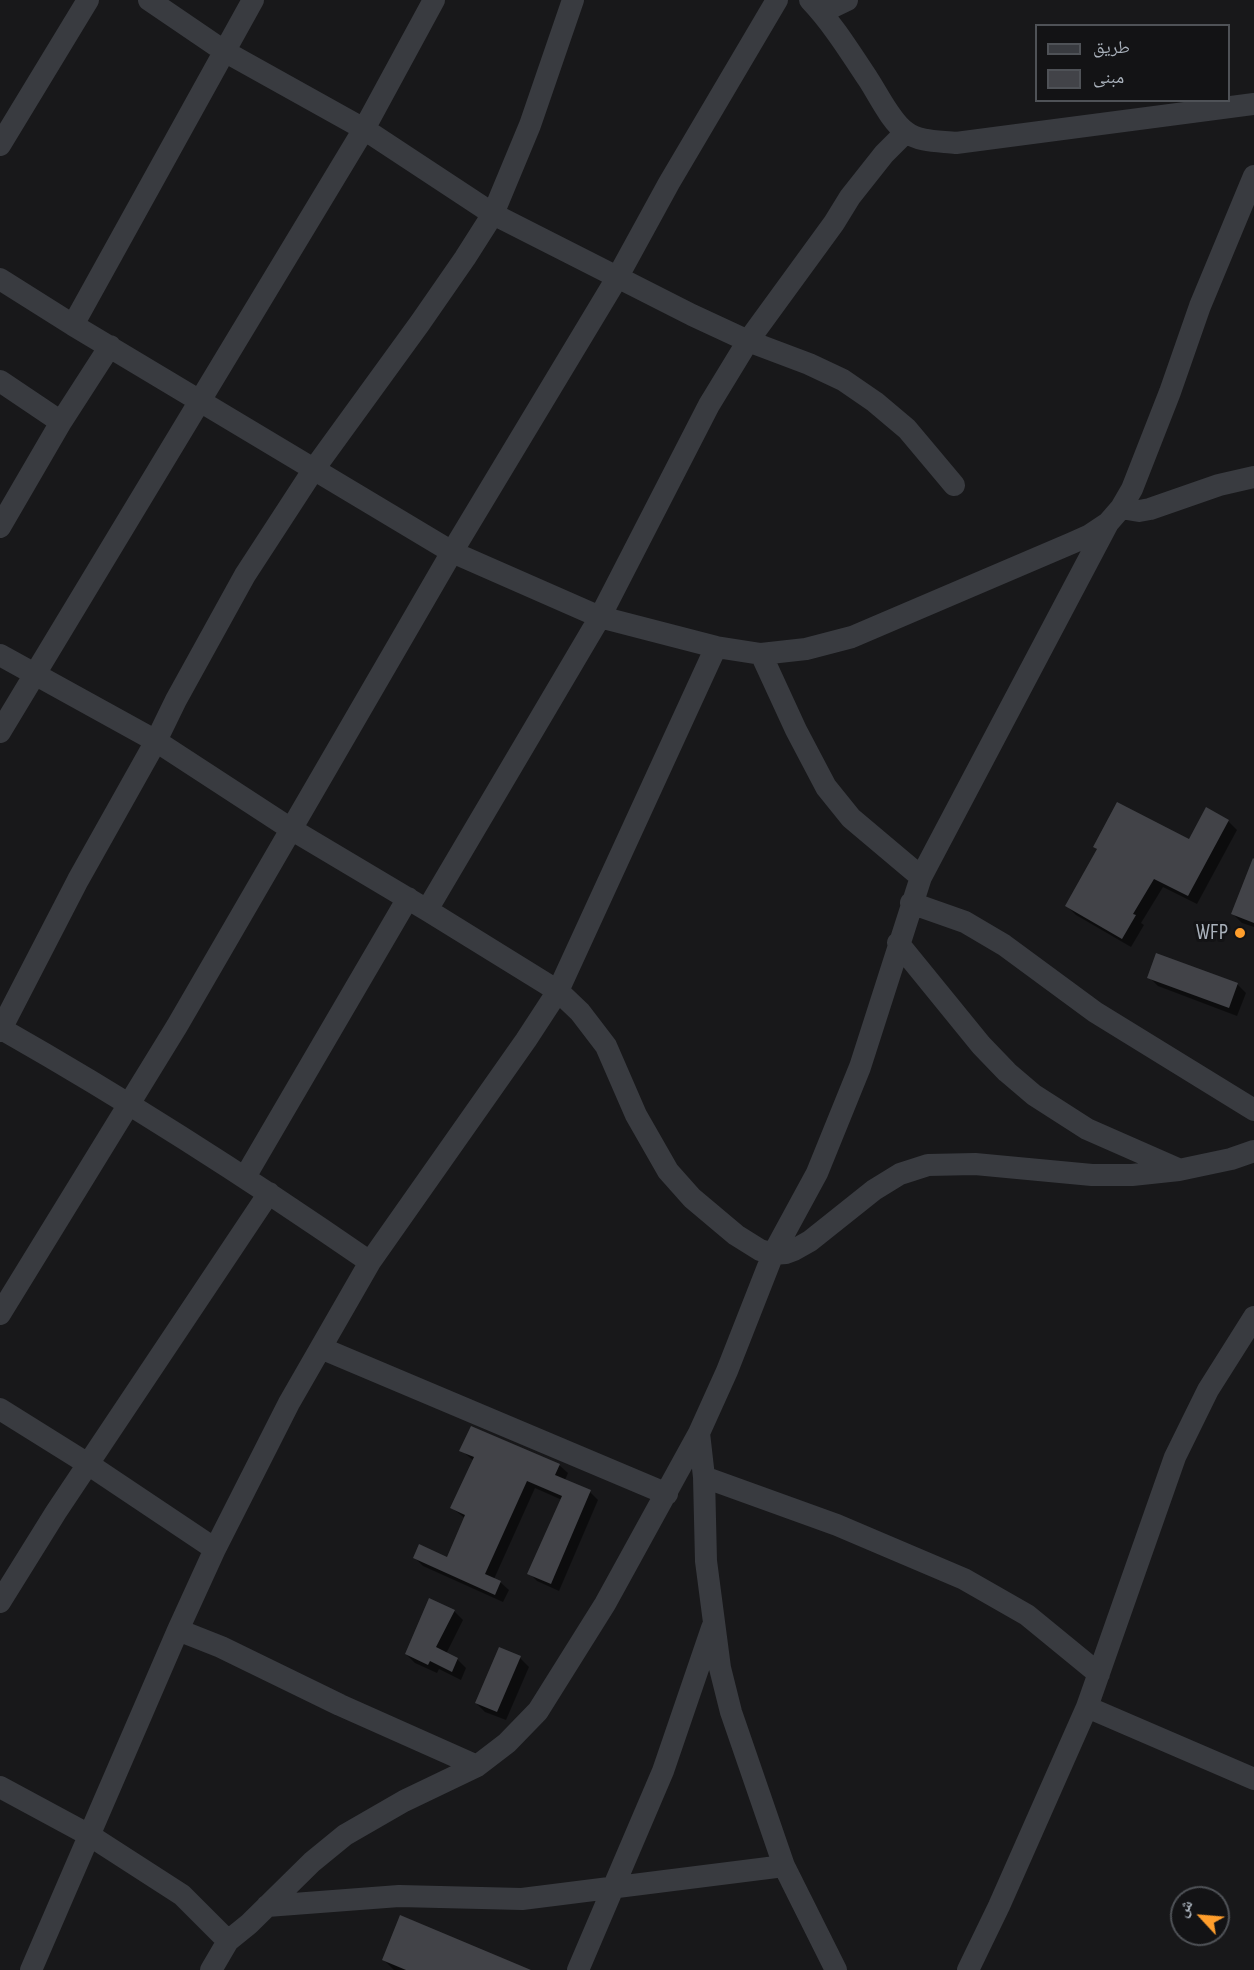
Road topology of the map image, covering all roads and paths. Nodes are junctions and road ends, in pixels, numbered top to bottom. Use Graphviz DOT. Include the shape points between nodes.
graph roads {
  1 [pos="88,0"];
  2 [pos="149,0"];
  3 [pos="253,0"];
  4 [pos="434,0"];
  5 [pos="573,0"];
  6 [pos="777,0"];
  7 [pos="847,0"];
  8 [pos="816,6"];
  9 [pos="224,51"];
  10 [pos="1254,104"];
  11 [pos="363,129"];
  12 [pos="906,132"];
  13 [pos="0,145"];
  14 [pos="1254,176"];
  15 [pos="492,214"];
  16 [pos="617,278"];
  17 [pos="0,279"];
  18 [pos="73,325"];
  19 [pos="748,341"];
  20 [pos="110,346"];
  21 [pos="0,381"];
  22 [pos="201,400"];
  23 [pos="61,422"];
  24 [pos="314,469"];
  25 [pos="1254,477"];
  26 [pos="954,485"];
  27 [pos="1114,515"];
  28 [pos="0,527"];
  29 [pos="452,552"];
  30 [pos="600,617"];
  31 [pos="716,647"];
  32 [pos="761,654"];
  33 [pos="0,655"];
  34 [pos="33,674"];
  35 [pos="0,732"];
  36 [pos="156,741"];
  37 [pos="291,829"];
  38 [pos="921,877"];
  39 [pos="408,898"];
  40 [pos="911,903"];
  41 [pos="428,910"];
  42 [pos="898,943"];
  43 [pos="558,991"];
  44 [pos="0,1029"];
  45 [pos="131,1104"];
  46 [pos="1254,1110"];
  47 [pos="1254,1151"];
  48 [pos="1179,1170"];
  49 [pos="245,1177"];
  50 [pos="269,1193"];
  51 [pos="773,1254"];
  52 [pos="370,1262"];
  53 [pos="0,1314"];
  54 [pos="1254,1317"];
  55 [pos="321,1348"];
  56 [pos="0,1409"];
  57 [pos="699,1433"];
  58 [pos="88,1464"];
  59 [pos="704,1478"];
  60 [pos="667,1494"];
  61 [pos="216,1549"];
  62 [pos="0,1602"];
  63 [pos="713,1624"];
  64 [pos="178,1630"];
  65 [pos="1099,1674"];
  66 [pos="1087,1707"];
  67 [pos="477,1766"];
  68 [pos="1254,1779"];
  69 [pos="0,1787"];
  70 [pos="89,1835"];
  71 [pos="784,1866"];
  72 [pos="612,1888"];
  73 [pos="267,1906"];
  74 [pos="228,1941"];
  75 [pos="31,1970"];
  76 [pos="211,1970"];
  77 [pos="578,1970"];
  78 [pos="836,1970"];
  79 [pos="968,1970"];
  1 -- 13 [label="street"];
  2 -- 9 [label="street"];
  3 -- 9 [label="street"];
  4 -- 11 [label="street"];
  5 -- 15 [label="street" via="530,125"];
  6 -- 16 [label="street"];
  7 -- 8 [label="street"];
  8 -- 12 [label="street"];
  9 -- 11 [label="street"];
  9 -- 18 [label="street"];
  10 -- 12 [label="street" via="956,143"];
  11 -- 15 [label="street"];
  11 -- 22 [label="street"];
  12 -- 19 [label="street" via="850,197"];
  14 -- 27 [label="street" via="1200,306 1132,489"];
  15 -- 16 [label="street"];
  15 -- 24 [label="street" via="420,323"];
  16 -- 19 [label="street"];
  16 -- 29 [label="street"];
  17 -- 18 [label="street"];
  18 -- 20 [label="street"];
  19 -- 26 [label="street" via="843,380 875,402 907,429"];
  19 -- 30 [label="street" via="709,405"];
  20 -- 22 [label="street"];
  20 -- 23 [label="street"];
  21 -- 23 [label="street"];
  22 -- 24 [label="street"];
  22 -- 34 [label="street"];
  23 -- 28 [label="street"];
  24 -- 29 [label="street"];
  24 -- 36 [label="street" via="245,575"];
  25 -- 27 [label="street" via="1150,509"];
  27 -- 32 [label="street" via="1090,535 852,637 806,649"];
  27 -- 38 [label="street"];
  29 -- 30 [label="street"];
  29 -- 37 [label="street"];
  30 -- 31 [label="street"];
  30 -- 41 [label="street"];
  31 -- 32 [label="street"];
  31 -- 43 [label="street"];
  32 -- 38 [label="street" via="826,787 851,818"];
  33 -- 34 [label="street"];
  34 -- 35 [label="street"];
  34 -- 36 [label="street"];
  36 -- 37 [label="street"];
  36 -- 44 [label="street"];
  37 -- 39 [label="street"];
  37 -- 45 [label="street"];
  38 -- 40 [label="street"];
  39 -- 41 [label="street"];
  39 -- 49 [label="street"];
  40 -- 42 [label="street"];
  40 -- 46 [label="street" via="965,922 1004,945 1095,1012"];
  41 -- 43 [label="street"];
  42 -- 48 [label="street" via="981,1045 1034,1095 1087,1129"];
  42 -- 51 [label="street" via="860,1067 817,1173"];
  43 -- 51 [label="street" via="606,1046 636,1114 668,1171 692,1198 736,1235"];
  43 -- 52 [label="street"];
  44 -- 45 [label="street"];
  45 -- 49 [label="street"];
  45 -- 53 [label="street"];
  47 -- 48 [label="street"];
  48 -- 51 [label="street" via="1092,1175 975,1164 928,1165 900,1174 874,1190 810,1241 786,1253"];
  49 -- 50 [label="street"];
  50 -- 52 [label="street"];
  50 -- 58 [label="street"];
  51 -- 57 [label="street"];
  52 -- 55 [label="street"];
  54 -- 65 [label="street" via="1208,1390 1175,1457"];
  55 -- 60 [label="street"];
  55 -- 61 [label="street"];
  56 -- 58 [label="street"];
  57 -- 59 [label="street"];
  57 -- 60 [label="street"];
  58 -- 61 [label="street"];
  58 -- 62 [label="street"];
  59 -- 63 [label="street" via="706,1561"];
  59 -- 65 [label="street" via="837,1525 964,1580 1028,1615"];
  60 -- 67 [label="street" via="538,1711 507,1743"];
  61 -- 64 [label="street"];
  63 -- 71 [label="street" via="731,1712"];
  63 -- 72 [label="street" via="663,1771"];
  64 -- 67 [label="street"];
  64 -- 70 [label="street"];
  65 -- 66 [label="street"];
  66 -- 68 [label="street"];
  66 -- 79 [label="street"];
  67 -- 73 [label="street" via="345,1834"];
  69 -- 70 [label="street"];
  70 -- 74 [label="street" via="182,1895"];
  70 -- 75 [label="street"];
  71 -- 72 [label="street"];
  71 -- 78 [label="street"];
  72 -- 73 [label="street" via="522,1899 399,1896"];
  72 -- 77 [label="street"];
  73 -- 74 [label="street"];
  74 -- 76 [label="street"];
}
